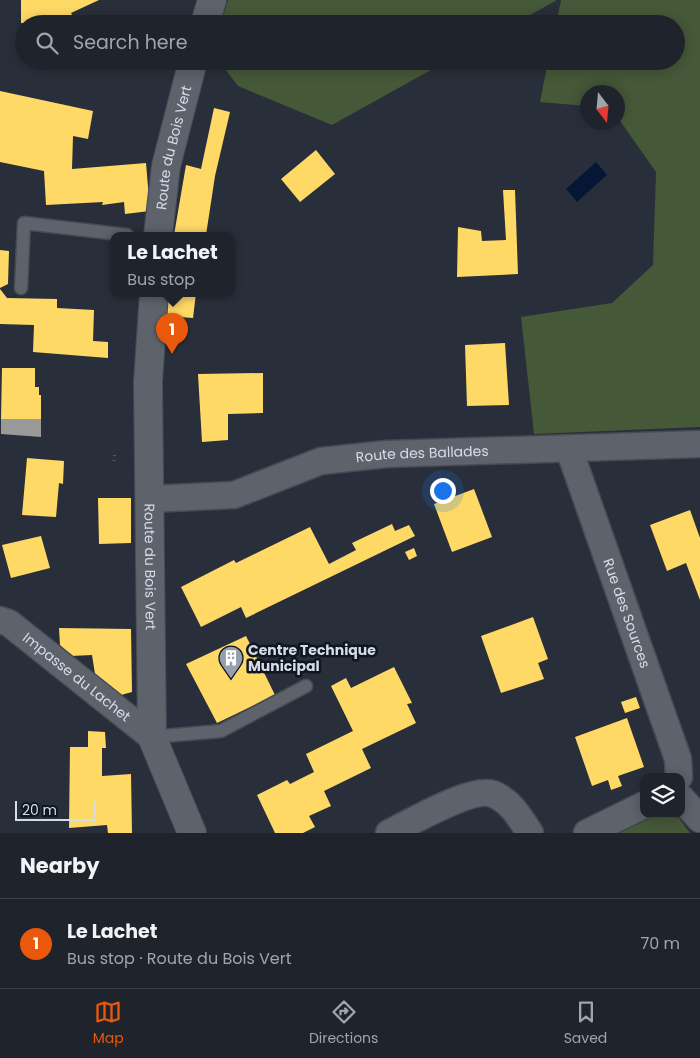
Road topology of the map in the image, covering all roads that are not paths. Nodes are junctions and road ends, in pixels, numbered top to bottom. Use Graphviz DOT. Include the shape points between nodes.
graph roads {
  1 [pos="212,0"];
  2 [pos="208,15"];
  3 [pos="191,70"];
  4 [pos="158,232"];
  5 [pos="110,233"];
  6 [pos="21,288"];
  7 [pos="154,297"];
  8 [pos="700,444"];
  9 [pos="569,449"];
  10 [pos="150,499"];
  11 [pos="3,624"];
  12 [pos="306,686"];
  13 [pos="152,737"];
  14 [pos="679,773"];
  15 [pos="685,802"];
  16 [pos="640,807"];
  17 [pos="700,819"];
  18 [pos="192,833"];
  19 [pos="389,833"];
  20 [pos="530,833"];
  21 [pos="587,833"];
  1 -- 2 [label="street"];
  3 -- 4 [label="street, Route du Bois Vert" via="166,166"];
  5 -- 6 [label="lane" via="24,223"];
  7 -- 10 [label="street, Route du Bois Vert" via="148,382"];
  8 -- 9 [label="street, Route des Ballades"];
  9 -- 10 [label="street, Route des Ballades" via="387,454 321,461 234,495"];
  9 -- 14 [label="street, Rue des Sources" via="678,759"];
  10 -- 13 [label="street, Route du Bois Vert"];
  11 -- 13 [label="street, Impasse du Lachet"];
  12 -- 13 [label="lane" via="221,731"];
  13 -- 18 [label="street, Route du Bois Vert"];
  15 -- 17 [label="street"];
  16 -- 21 [label="street"];
  19 -- 20 [label="street" via="470,794 492,794 512,806"];
}
